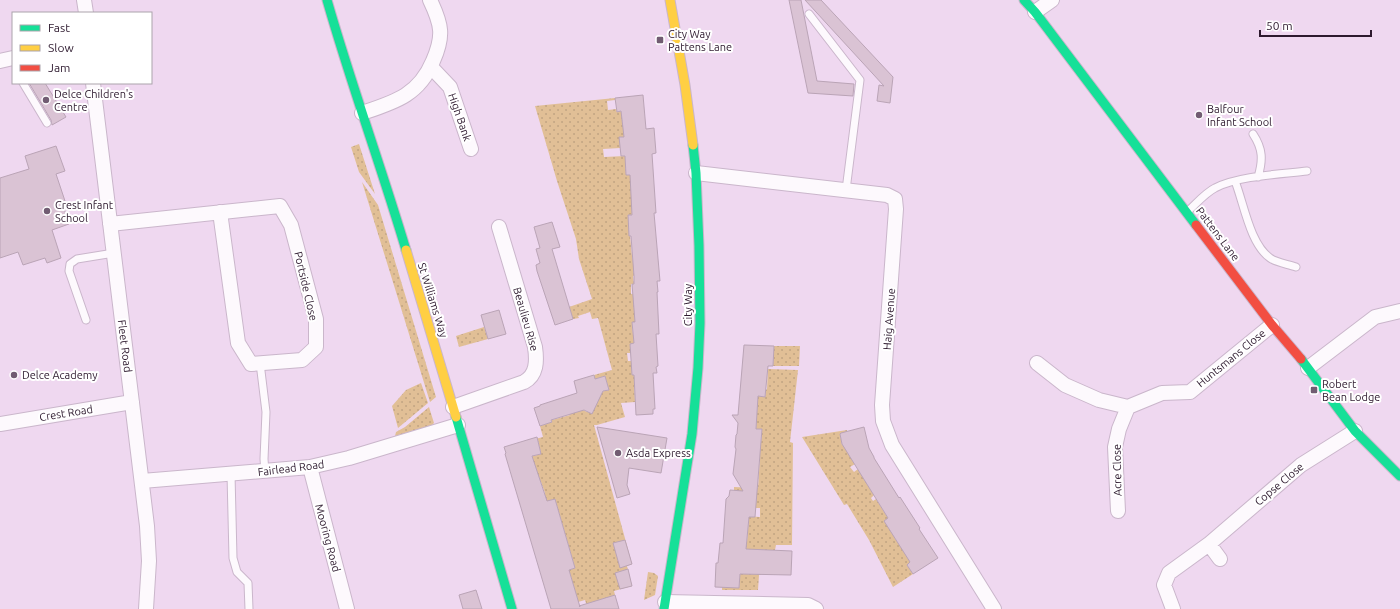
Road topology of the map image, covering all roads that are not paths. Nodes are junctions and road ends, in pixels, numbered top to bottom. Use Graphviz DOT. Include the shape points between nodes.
graph roads {
  1 [pos="84,0"];
  2 [pos="327,0"];
  3 [pos="430,0"];
  4 [pos="670,0"];
  5 [pos="1024,0"];
  6 [pos="1052,0"];
  7 [pos="86,12"];
  8 [pos="1035,12"];
  9 [pos="809,14"];
  10 [pos="431,67"];
  11 [pos="24,84"];
  12 [pos="94,84"];
  13 [pos="362,113"];
  14 [pos="47,123"];
  15 [pos="1253,134"];
  16 [pos="471,149"];
  17 [pos="1307,171"];
  18 [pos="696,173"];
  19 [pos="1258,177"];
  20 [pos="1235,182"];
  21 [pos="846,190"];
  22 [pos="220,212"];
  23 [pos="1187,212"];
  24 [pos="110,224"];
  25 [pos="499,227"];
  26 [pos="114,252"];
  27 [pos="1296,267"];
  28 [pos="1400,311"];
  29 [pos="86,320"];
  30 [pos="1272,325"];
  31 [pos="260,363"];
  32 [pos="1037,363"];
  33 [pos="1308,368"];
  34 [pos="132,402"];
  35 [pos="453,407"];
  36 [pos="1128,407"];
  37 [pos="0,424"];
  38 [pos="458,425"];
  39 [pos="1355,431"];
  40 [pos="310,467"];
  41 [pos="265,472"];
  42 [pos="231,474"];
  43 [pos="1400,476"];
  44 [pos="142,480"];
  45 [pos="1118,511"];
  46 [pos="1208,544"];
  47 [pos="1220,558"];
  48 [pos="665,605"];
  49 [pos="146,609"];
  50 [pos="250,609"];
  51 [pos="348,609"];
  52 [pos="512,609"];
  53 [pos="816,609"];
  54 [pos="994,609"];
  55 [pos="1174,609"];
  1 -- 7 [label="street"];
  2 -- 13 [label="street, St Williams Way"];
  3 -- 10 [label="street" via="440,26 440,46"];
  4 -- 18 [label="street, City Way" via="685,85"];
  5 -- 8 [label="street, Pattens Lane"];
  6 -- 8 [label="street"];
  8 -- 23 [label="street, Pattens Lane"];
  9 -- 21 [label="lane" via="860,80"];
  10 -- 13 [label="street" via="414,90 397,100"];
  10 -- 16 [label="street, High Bank" via="450,87"];
  11 -- 14 [label="lane"];
  12 -- 24 [label="street, Fleet Road"];
  13 -- 35 [label="street, St Williams Way"];
  15 -- 19 [label="lane" via="1262,155"];
  17 -- 19 [label="lane"];
  18 -- 21 [label="street, Haig Avenue"];
  18 -- 48 [label="street, City Way" via="700,269 698,368 692,434"];
  19 -- 20 [label="lane"];
  20 -- 23 [label="lane" via="1214,189"];
  20 -- 27 [label="lane" via="1261,251 1271,259"];
  21 -- 54 [label="street, Haig Avenue" via="887,195 896,200 883,421 892,445"];
  22 -- 24 [label="street, Portside Close"];
  22 -- 31 [label="street" via="238,344 251,364"];
  22 -- 31 [label="street, Portside Close" via="280,206 293,232 316,319 316,347 302,360"];
  23 -- 30 [label="street, Pattens Lane"];
  24 -- 26 [label="street, Fleet Road"];
  25 -- 35 [label="street, Beaulieu Rise" via="535,347 536,365 524,382"];
  26 -- 29 [label="lane" via="77,259 70,264 69,271"];
  26 -- 34 [label="street, Fleet Road"];
  28 -- 33 [label="street" via="1375,317"];
  30 -- 33 [label="street, Pattens Lane"];
  30 -- 36 [label="street, Huntsmans Close" via="1190,392 1162,393"];
  31 -- 41 [label="lane" via="266,412"];
  32 -- 36 [label="street" via="1065,385 1099,400"];
  33 -- 39 [label="street, Pattens Lane"];
  34 -- 37 [label="street, Crest Road"];
  34 -- 44 [label="street, Fleet Road"];
  35 -- 38 [label="street, St Williams Way"];
  36 -- 45 [label="street, Acre Close" via="1115,447"];
  38 -- 40 [label="street, Fairlead Road"];
  38 -- 52 [label="street, St Williams Way"];
  39 -- 43 [label="street, Pattens Lane" via="1393,465"];
  39 -- 46 [label="street, Copse Close" via="1301,465"];
  40 -- 41 [label="street, Fairlead Road"];
  40 -- 51 [label="street, Mooring Road"];
  41 -- 42 [label="street, Fairlead Road"];
  42 -- 44 [label="street, Fairlead Road"];
  42 -- 50 [label="lane" via="233,558 237,572 248,583"];
  44 -- 49 [label="street, Fleet Road" via="149,554"];
  46 -- 47 [label="street"];
  46 -- 55 [label="street, Copse Close" via="1169,573 1164,585"];
  48 -- 53 [label="street" via="808,605"];
}
